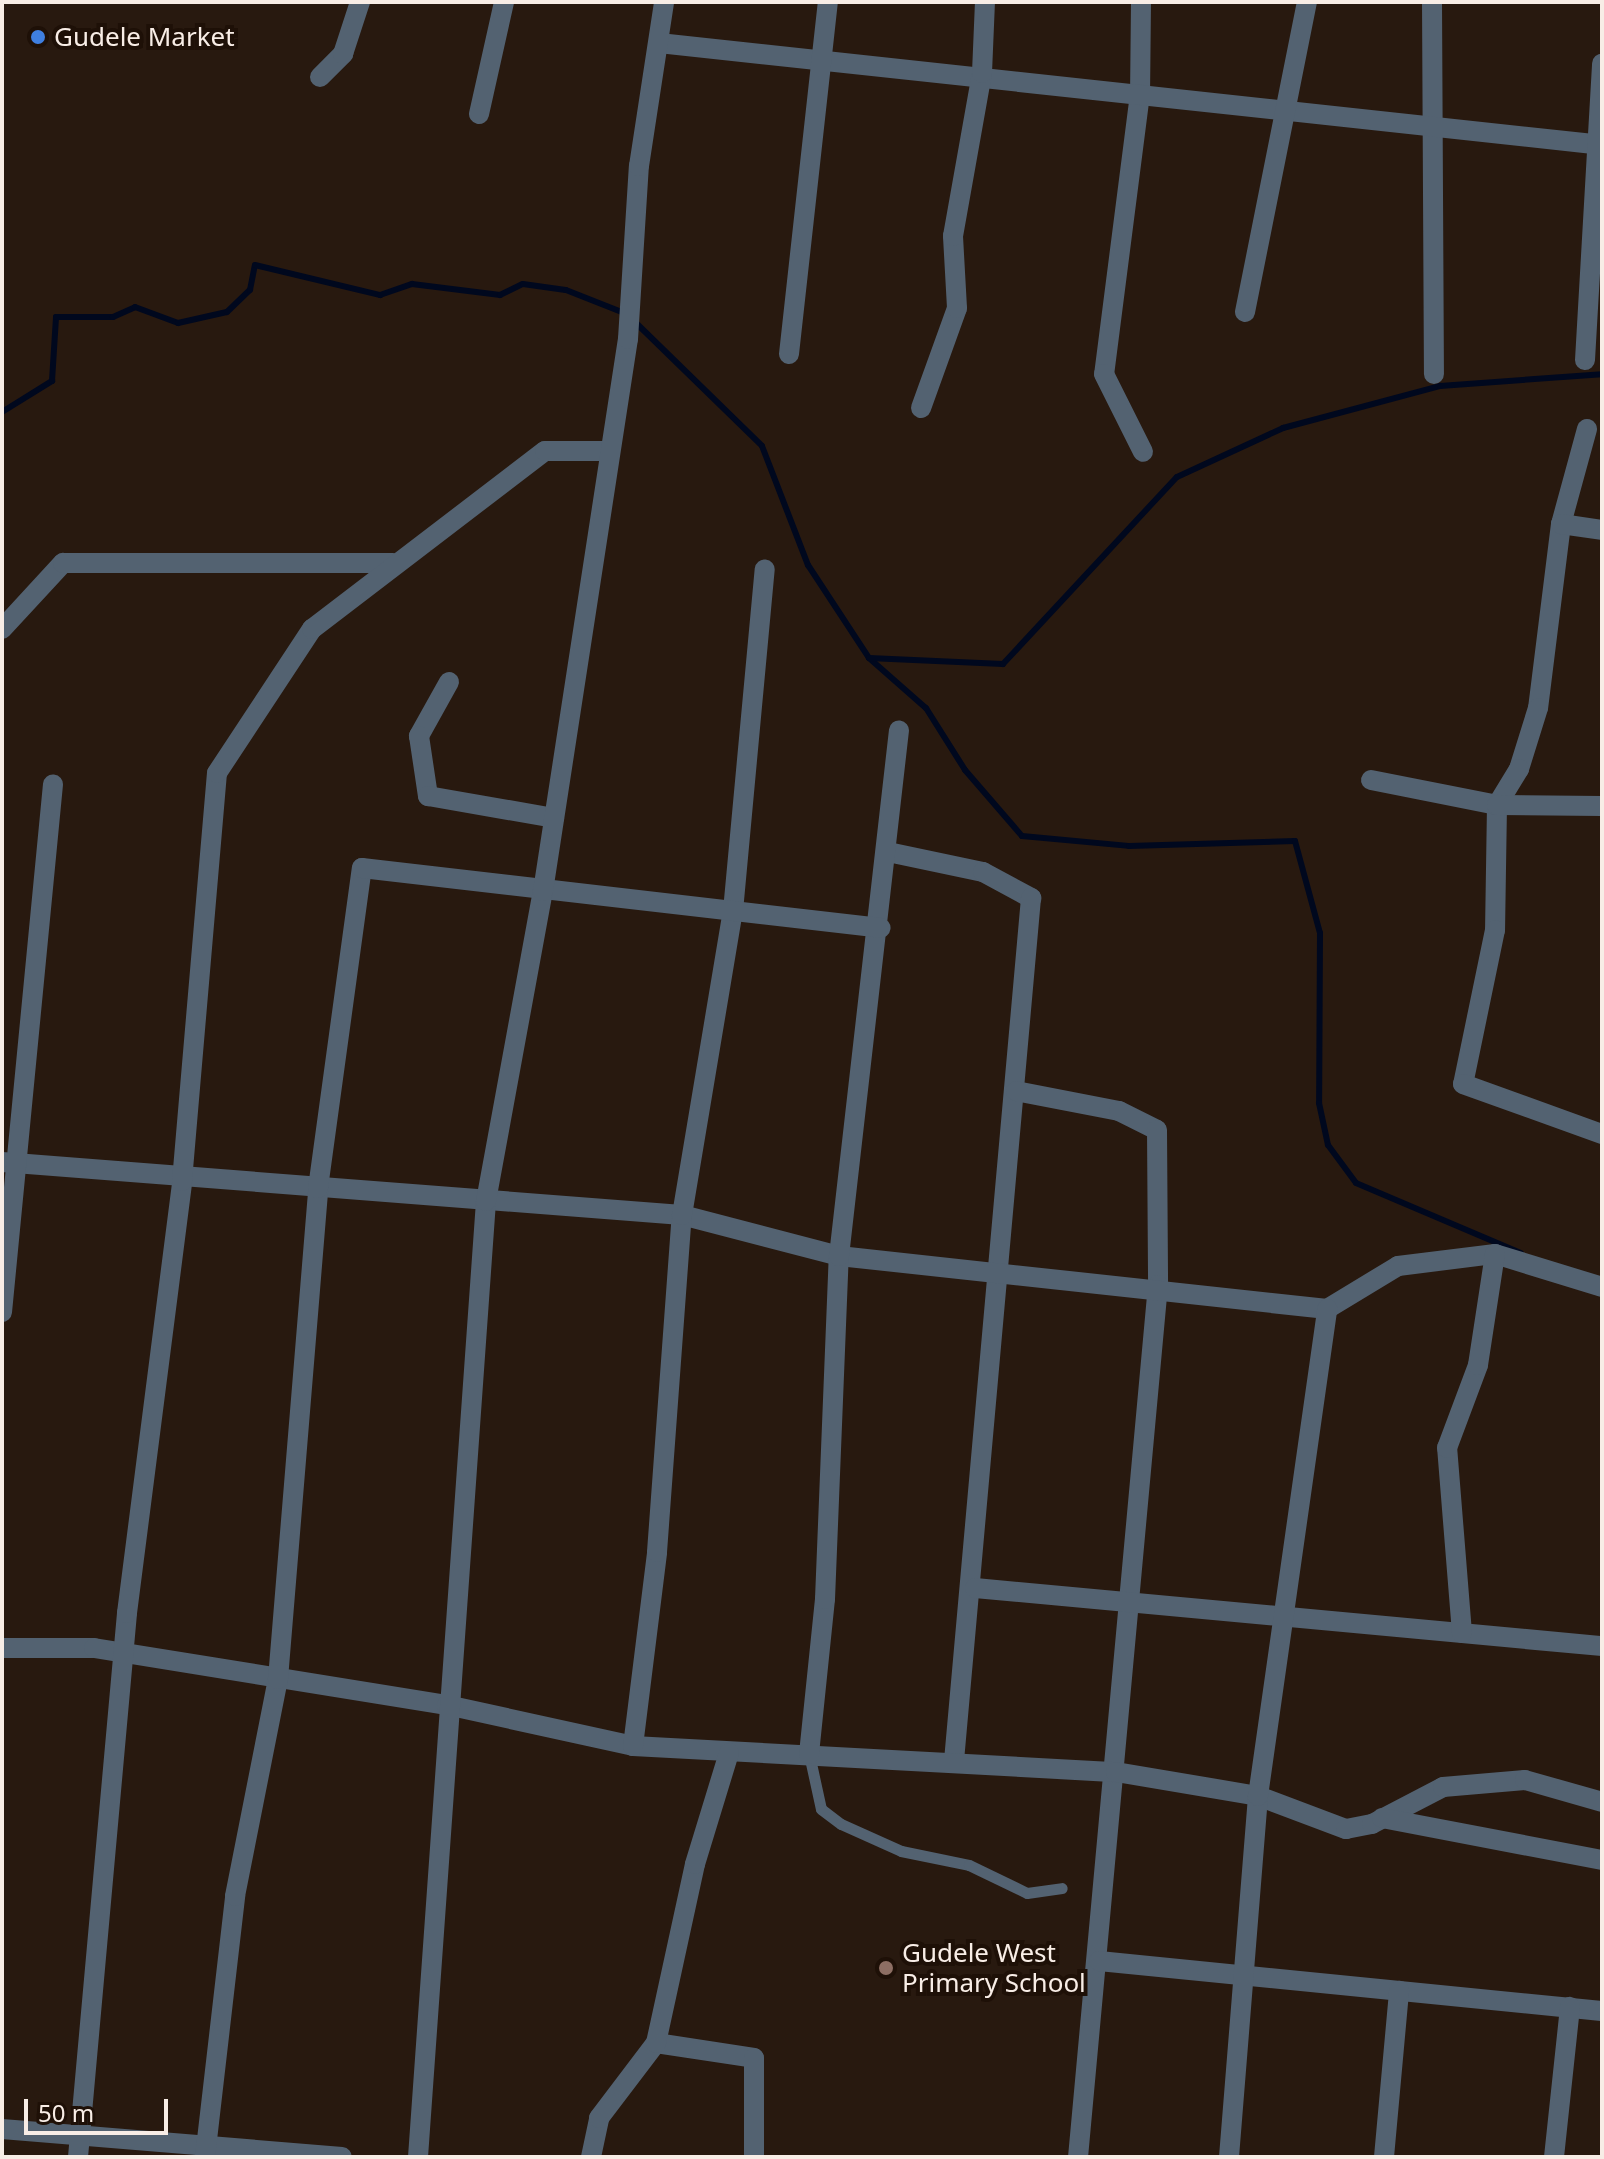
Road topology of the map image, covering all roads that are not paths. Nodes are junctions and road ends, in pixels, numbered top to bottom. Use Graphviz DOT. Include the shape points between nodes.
graph roads {
  1 [pos="360,2"];
  2 [pos="504,2"];
  3 [pos="664,2"];
  4 [pos="828,2"];
  5 [pos="985,2"];
  6 [pos="1141,2"];
  7 [pos="1307,2"];
  8 [pos="1432,2"];
  9 [pos="659,43"];
  10 [pos="823,57"];
  11 [pos="1602,63"];
  12 [pos="982,73"];
  13 [pos="320,77"];
  14 [pos="1140,94"];
  15 [pos="1288,111"];
  16 [pos="479,114"];
  17 [pos="1428,127"];
  18 [pos="1599,145"];
  19 [pos="1245,312"];
  20 [pos="789,354"];
  21 [pos="1585,360"];
  22 [pos="1434,374"];
  23 [pos="921,408"];
  24 [pos="1587,429"];
  25 [pos="610,451"];
  26 [pos="1143,452"];
  27 [pos="1561,524"];
  28 [pos="1602,530"];
  29 [pos="393,563"];
  30 [pos="765,569"];
  31 [pos="2,629"];
  32 [pos="449,682"];
  33 [pos="899,730"];
  34 [pos="1371,780"];
  35 [pos="53,784"];
  36 [pos="1497,805"];
  37 [pos="1602,806"];
  38 [pos="554,818"];
  39 [pos="888,852"];
  40 [pos="543,891"];
  41 [pos="733,911"];
  42 [pos="881,928"];
  43 [pos="1016,1091"];
  44 [pos="1602,1134"];
  45 [pos="11,1163"];
  46 [pos="182,1181"];
  47 [pos="318,1188"];
  48 [pos="486,1201"];
  49 [pos="682,1215"];
  50 [pos="1495,1254"];
  51 [pos="839,1256"];
  52 [pos="1002,1268"];
  53 [pos="1158,1285"];
  54 [pos="1602,1287"];
  55 [pos="1327,1309"];
  56 [pos="2,1312"];
  57 [pos="975,1588"];
  58 [pos="1129,1605"];
  59 [pos="1282,1620"];
  60 [pos="1462,1633"];
  61 [pos="1602,1646"];
  62 [pos="2,1648"];
  63 [pos="127,1656"];
  64 [pos="278,1679"];
  65 [pos="447,1705"];
  66 [pos="633,1746"];
  67 [pos="729,1753"];
  68 [pos="809,1754"];
  69 [pos="954,1760"];
  70 [pos="1116,1772"];
  71 [pos="1258,1796"];
  72 [pos="1602,1802"];
  73 [pos="1382,1818"];
  74 [pos="1602,1860"];
  75 [pos="1062,1888"];
  76 [pos="1099,1961"];
  77 [pos="1249,1976"];
  78 [pos="1399,1991"];
  79 [pos="1570,2007"];
  80 [pos="1602,2011"];
  81 [pos="656,2043"];
  82 [pos="2,2129"];
  83 [pos="80,2134"];
  84 [pos="205,2152"];
  85 [pos="78,2157"];
  86 [pos="342,2157"];
  87 [pos="418,2157"];
  88 [pos="591,2157"];
  89 [pos="754,2157"];
  90 [pos="1078,2157"];
  91 [pos="1229,2157"];
  92 [pos="1384,2157"];
  93 [pos="1554,2157"];
  1 -- 13 [label="street" via="343,54"];
  2 -- 16 [label="street"];
  3 -- 9 [label="street"];
  4 -- 10 [label="street"];
  5 -- 12 [label="street"];
  6 -- 14 [label="street"];
  7 -- 15 [label="street"];
  8 -- 17 [label="street"];
  9 -- 10 [label="street"];
  9 -- 25 [label="street"];
  10 -- 12 [label="street"];
  10 -- 20 [label="street"];
  11 -- 18 [label="street"];
  12 -- 14 [label="street"];
  12 -- 23 [label="street" via="953,236 957,308"];
  14 -- 15 [label="street"];
  14 -- 26 [label="street" via="1104,374"];
  15 -- 17 [label="street"];
  15 -- 19 [label="street"];
  17 -- 18 [label="street"];
  17 -- 22 [label="street"];
  18 -- 21 [label="street"];
  24 -- 27 [label="street"];
  25 -- 29 [label="street" via="545,451"];
  25 -- 38 [label="street"];
  27 -- 28 [label="street"];
  27 -- 36 [label="street" via="1538,708 1519,769"];
  29 -- 31 [label="street" via="63,563"];
  29 -- 46 [label="street" via="312,629 217,773"];
  30 -- 41 [label="street"];
  32 -- 38 [label="street" via="419,736 428,796"];
  33 -- 39 [label="street"];
  34 -- 36 [label="street"];
  35 -- 45 [label="street"];
  36 -- 37 [label="street"];
  36 -- 44 [label="street" via="1495,930 1463,1084"];
  38 -- 40 [label="street"];
  39 -- 42 [label="street"];
  39 -- 43 [label="street" via="983,872 1031,898"];
  40 -- 41 [label="street"];
  40 -- 47 [label="street" via="362,868"];
  40 -- 48 [label="street"];
  41 -- 42 [label="street"];
  41 -- 49 [label="street"];
  42 -- 51 [label="street"];
  43 -- 52 [label="street"];
  43 -- 53 [label="street" via="1119,1111 1157,1130"];
  45 -- 46 [label="street"];
  45 -- 56 [label="street"];
  46 -- 47 [label="street"];
  46 -- 63 [label="street"];
  47 -- 48 [label="street"];
  47 -- 64 [label="street"];
  48 -- 49 [label="street"];
  48 -- 65 [label="street"];
  49 -- 51 [label="street"];
  49 -- 66 [label="street" via="657,1552"];
  50 -- 54 [label="street"];
  50 -- 55 [label="street" via="1398,1266"];
  50 -- 60 [label="street" via="1478,1365 1447,1448"];
  51 -- 52 [label="street"];
  51 -- 68 [label="street" via="825,1599"];
  52 -- 53 [label="street"];
  52 -- 57 [label="street"];
  53 -- 55 [label="street"];
  53 -- 58 [label="street"];
  55 -- 59 [label="street"];
  57 -- 58 [label="street"];
  57 -- 69 [label="street"];
  58 -- 59 [label="street"];
  58 -- 70 [label="street"];
  59 -- 60 [label="street"];
  59 -- 71 [label="street"];
  60 -- 61 [label="street"];
  62 -- 63 [label="street" via="94,1648"];
  63 -- 64 [label="street"];
  63 -- 83 [label="street"];
  64 -- 65 [label="street"];
  64 -- 84 [label="street" via="235,1896"];
  65 -- 66 [label="street"];
  65 -- 87 [label="street"];
  66 -- 67 [label="street"];
  67 -- 68 [label="street"];
  67 -- 81 [label="street" via="695,1864"];
  68 -- 69 [label="street"];
  68 -- 75 [label="lane" via="821,1809 841,1824 901,1851 969,1865 1027,1893"];
  69 -- 70 [label="street"];
  70 -- 71 [label="street"];
  70 -- 76 [label="street"];
  71 -- 73 [label="street" via="1330,1826"];
  71 -- 77 [label="street"];
  72 -- 73 [label="street" via="1525,1780 1443,1787"];
  73 -- 74 [label="street"];
  76 -- 77 [label="street"];
  76 -- 90 [label="street"];
  77 -- 78 [label="street"];
  77 -- 91 [label="street"];
  78 -- 79 [label="street"];
  78 -- 92 [label="street"];
  79 -- 80 [label="street"];
  79 -- 93 [label="street"];
  81 -- 88 [label="street" via="599,2118"];
  81 -- 89 [label="street" via="754,2058"];
  82 -- 83 [label="street"];
  83 -- 84 [label="street"];
  83 -- 85 [label="street"];
  84 -- 86 [label="street"];
}
